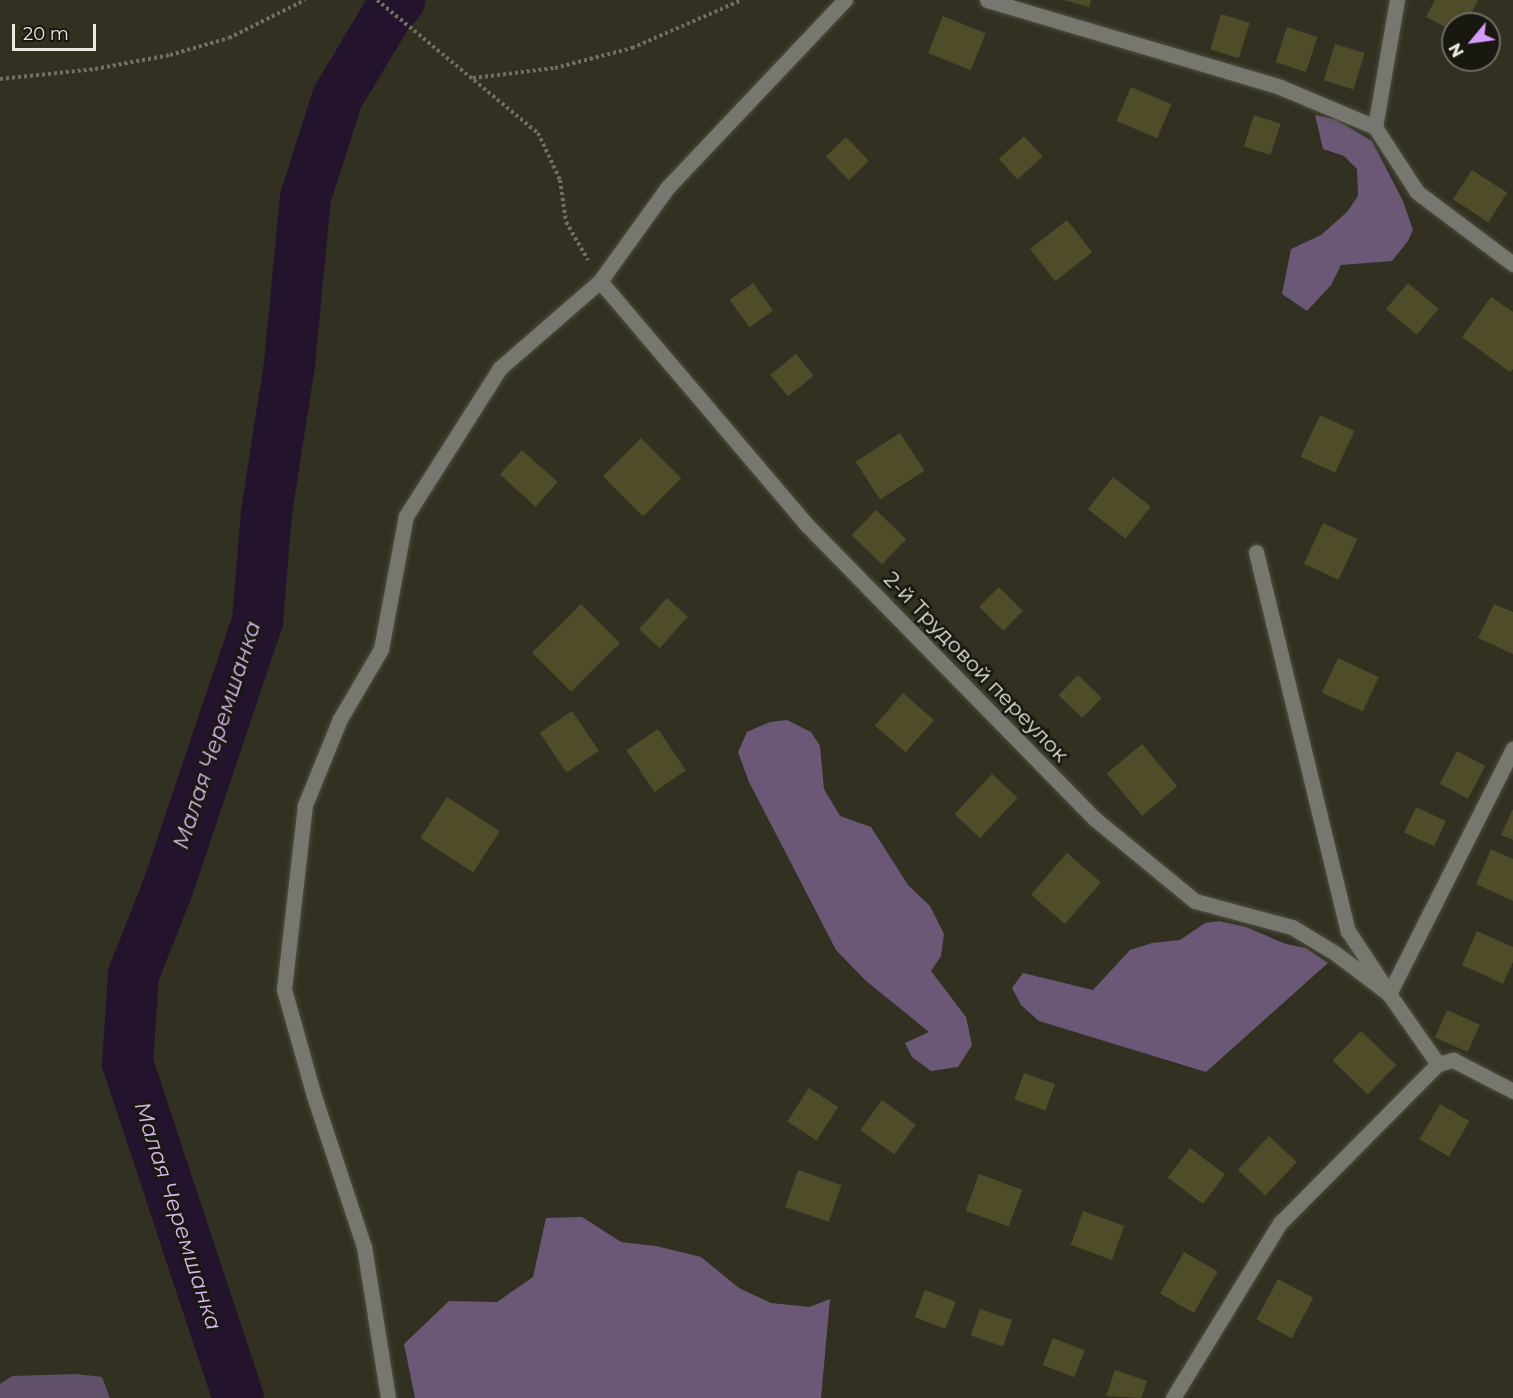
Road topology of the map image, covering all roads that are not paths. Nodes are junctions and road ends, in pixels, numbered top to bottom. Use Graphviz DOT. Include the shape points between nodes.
graph roads {
  1 [pos="845,0"];
  2 [pos="987,0"];
  3 [pos="1397,0"];
  4 [pos="1375,127"];
  5 [pos="1513,264"];
  6 [pos="600,281"];
  7 [pos="1256,552"];
  8 [pos="1513,749"];
  9 [pos="1389,994"];
  10 [pos="1438,1064"];
  11 [pos="1513,1091"];
  12 [pos="388,1398"];
  13 [pos="1173,1398"];
  1 -- 6 [label="street" via="667,188"];
  2 -- 4 [label="street" via="1280,87"];
  3 -- 4 [label="street"];
  4 -- 5 [label="street" via="1417,192"];
  6 -- 9 [label="street, 2-й Трудовой переулок" via="806,524 1095,819 1195,901 1292,927 1335,953"];
  6 -- 12 [label="street" via="500,368 406,516 381,649 339,719 305,805 284,989 314,1096 364,1247"];
  7 -- 9 [label="street" via="1348,931"];
  8 -- 9 [label="street"];
  9 -- 10 [label="street"];
  10 -- 11 [label="street" via="1453,1060"];
  10 -- 13 [label="street" via="1280,1222"];
}
